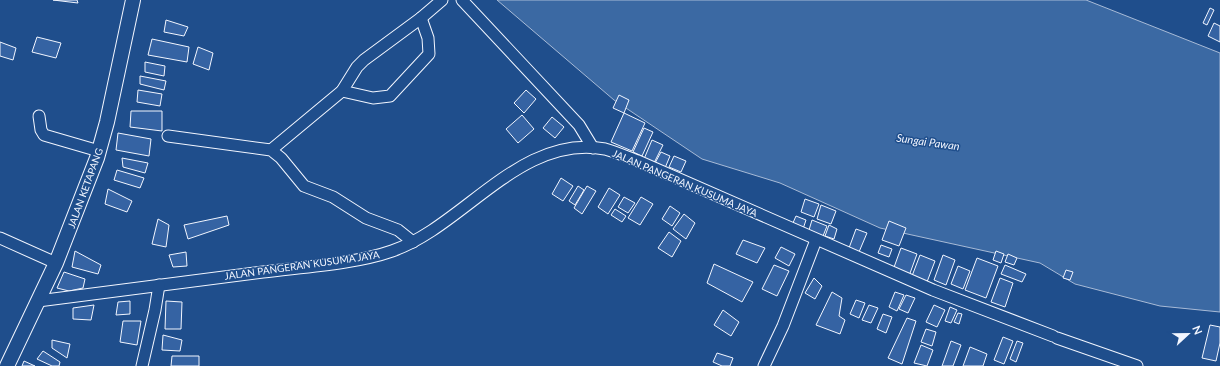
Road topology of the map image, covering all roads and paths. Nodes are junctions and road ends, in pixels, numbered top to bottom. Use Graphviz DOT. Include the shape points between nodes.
graph roads {
  1 [pos="133,0"];
  2 [pos="442,0"];
  3 [pos="462,0"];
  4 [pos="421,18"];
  5 [pos="342,91"];
  6 [pos="39,116"];
  7 [pos="168,136"];
  8 [pos="593,148"];
  9 [pos="271,150"];
  10 [pos="99,151"];
  11 [pos="0,238"];
  12 [pos="816,240"];
  13 [pos="413,242"];
  14 [pos="56,263"];
  15 [pos="159,285"];
  16 [pos="38,301"];
  17 [pos="7,366"];
  18 [pos="142,366"];
  19 [pos="764,366"];
  20 [pos="1137,366"];
  1 -- 10 [label="main road, JALAN KETAPANG"];
  2 -- 4 [label="street"];
  3 -- 8 [label="street" via="579,125"];
  4 -- 5 [label="street" via="364,60"];
  4 -- 5 [label="street" via="428,38 429,54 390,96 373,98"];
  5 -- 9 [label="street"];
  6 -- 10 [label="street" via="44,135"];
  7 -- 9 [label="street"];
  8 -- 12 [label="street, JALAN PANGERAN KUSUMA JAYA" via="619,154 644,164"];
  8 -- 13 [label="street, JALAN PANGERAN KUSUMA JAYA" via="568,149 536,159"];
  9 -- 13 [label="street" via="304,186 332,197 366,218 398,230"];
  10 -- 14 [label="main road, JALAN KETAPANG"];
  11 -- 14 [label="street"];
  12 -- 19 [label="street" via="783,326"];
  12 -- 20 [label="street, JALAN PANGERAN KUSUMA JAYA" via="933,290"];
  13 -- 15 [label="street, JALAN PANGERAN KUSUMA JAYA" via="390,252 368,257"];
  14 -- 16 [label="main road, JALAN KETAPANG"];
  15 -- 16 [label="street, JALAN PANGERAN KUSUMA JAYA"];
  15 -- 18 [label="street"];
  16 -- 17 [label="main road, JALAN KETAPANG"];
}
